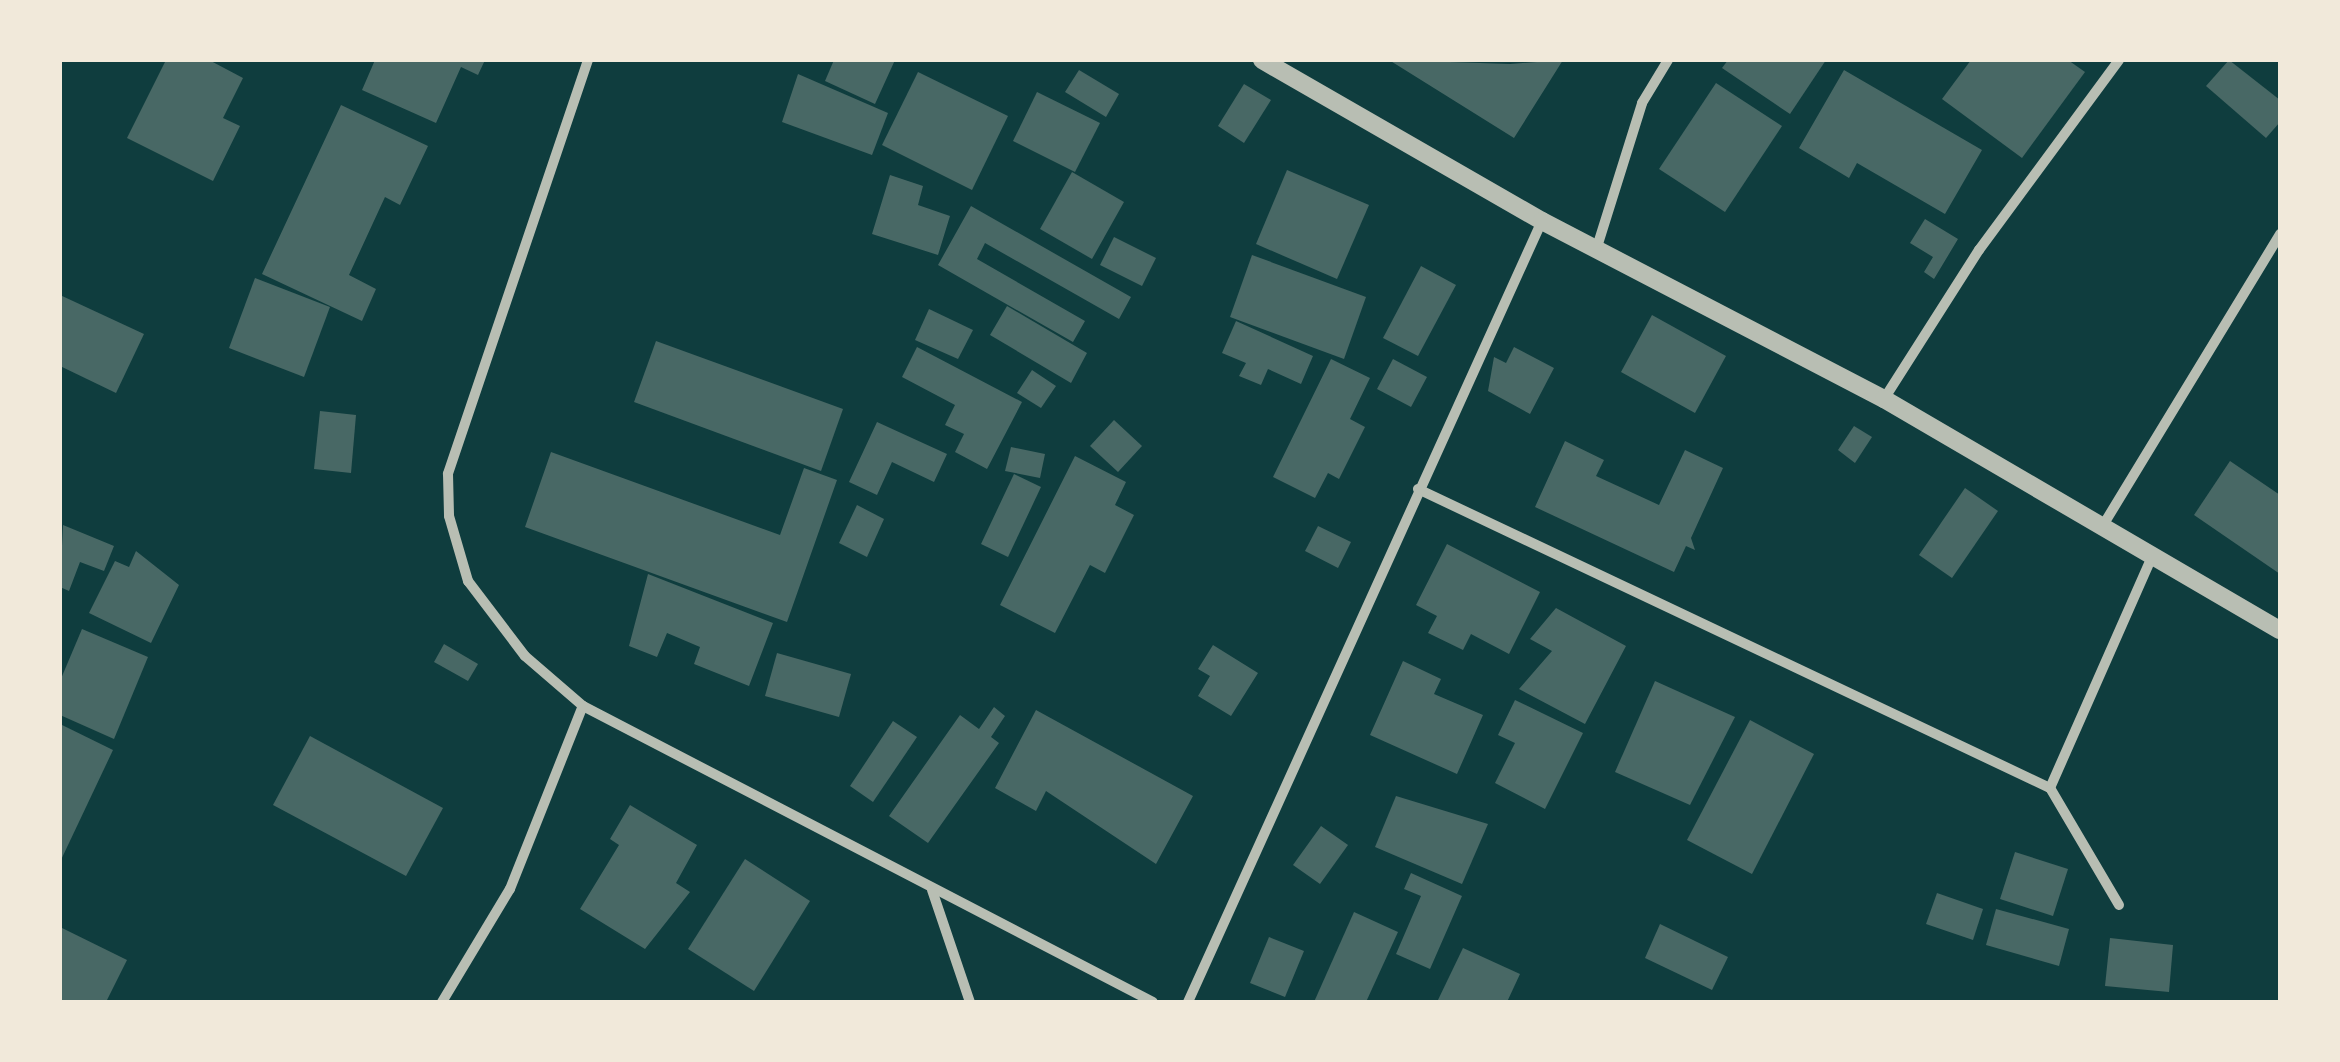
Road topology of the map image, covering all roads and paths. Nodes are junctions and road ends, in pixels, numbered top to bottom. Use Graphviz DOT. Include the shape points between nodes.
graph roads {
  1 [pos="588,60"];
  2 [pos="1262,60"];
  3 [pos="1668,60"];
  4 [pos="2119,60"];
  5 [pos="1542,221"];
  6 [pos="2280,234"];
  7 [pos="1596,247"];
  8 [pos="1884,398"];
  9 [pos="1418,488"];
  10 [pos="2101,528"];
  11 [pos="2152,557"];
  12 [pos="2280,630"];
  13 [pos="583,706"];
  14 [pos="2050,788"];
  15 [pos="932,889"];
  16 [pos="2119,904"];
  17 [pos="442,1002"];
  18 [pos="970,1002"];
  19 [pos="1154,1002"];
  20 [pos="1188,1002"];
  1 -- 13 [label="street" via="448,474 448,516 468,580 525,656"];
  2 -- 5 [label="street"];
  3 -- 7 [label="street" via="1642,103"];
  4 -- 8 [label="street" via="1979,250"];
  5 -- 7 [label="street"];
  5 -- 9 [label="street"];
  6 -- 10 [label="street"];
  7 -- 8 [label="street"];
  8 -- 10 [label="street"];
  9 -- 14 [label="street"];
  9 -- 20 [label="street"];
  10 -- 11 [label="street"];
  11 -- 12 [label="street"];
  11 -- 14 [label="street"];
  13 -- 15 [label="street"];
  13 -- 17 [label="street" via="510,889"];
  14 -- 16 [label="street"];
  15 -- 18 [label="street"];
  15 -- 19 [label="street"];
}
